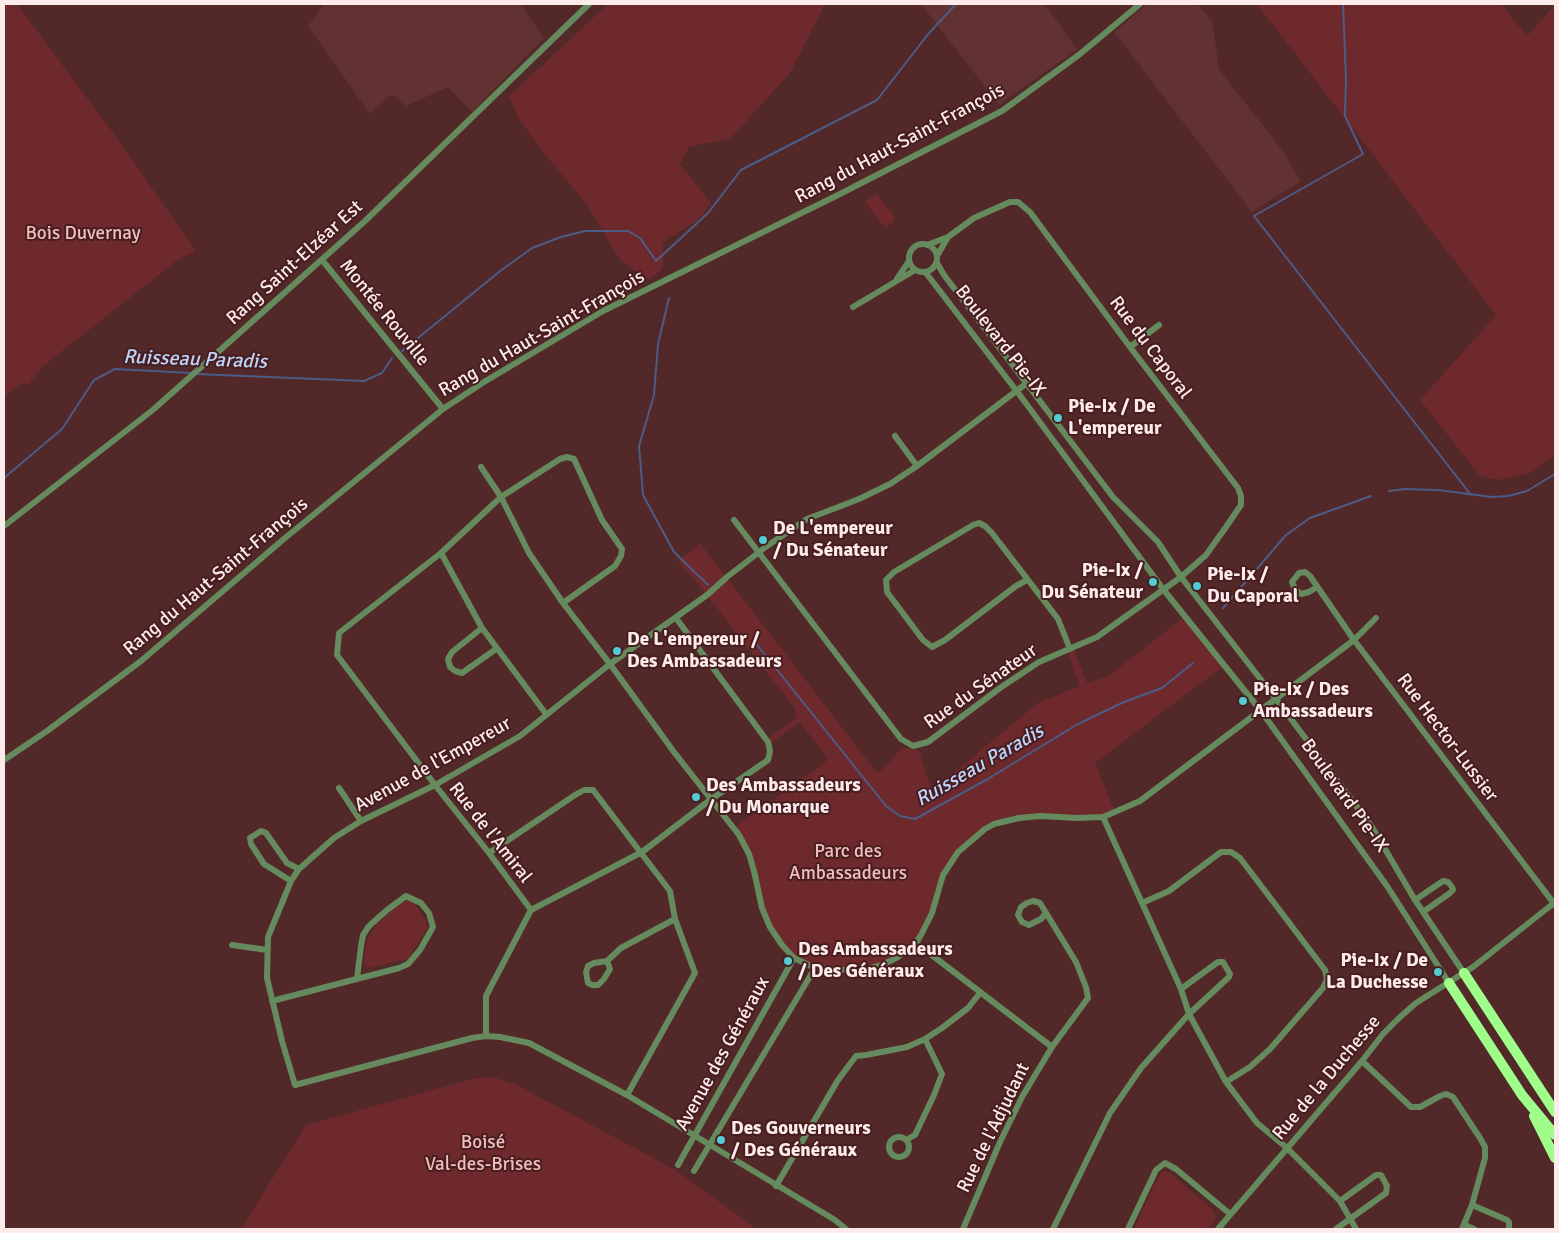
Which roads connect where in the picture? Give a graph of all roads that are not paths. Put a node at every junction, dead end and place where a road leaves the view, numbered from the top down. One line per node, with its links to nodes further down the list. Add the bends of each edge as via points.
1 (589, 4): 6 (street, Rang Saint-Elzéar Est)
2 (1140, 4): 16 (street, Rang du Haut-Saint-François, via 1080,54 1002,111 603,311)
3 (948, 237): 4 (street, Rue du Caporal); 5 (street, Rue du Caporal); 13 (street, Rue du Caporal, via 974,218 1010,202 1018,202 1030,212)
4 (927, 245): 5 (street, via 934,249); 7 (street, via 920,244 914,248 909,254)
5 (937, 259): 9 (street, via 932,269); 14 (street, Boulevard Pie-IX, via 944,276)
6 (322, 260): 16 (street, Montée Rouville); 22 (street, Rang Saint-Elzéar Est, via 154,409)
7 (909, 261): 8 (street); 10 (street)
8 (915, 270): 9 (street); 10 (street)
9 (926, 272): 15 (street, Boulevard Pie-IX)
10 (897, 280): 11 (street)
11 (853, 307)
12 (1159, 325): 13 (street)
13 (1130, 347): 25 (street, Rue du Caporal, via 1241,496 1241,505 1206,555)
14 (1027, 383): 15 (street, Avenue de l'Empereur); 25 (street, Boulevard Pie-IX, via 1112,497 1158,542)
15 (1017, 390): 18 (street, Avenue de l'Empereur); 28 (street, Boulevard Pie-IX)
16 (443, 409): 40 (street, Rang du Haut-Saint-François, via 141,661)
17 (894, 436): 18 (street)
18 (917, 466): 23 (street, Avenue de l'Empereur, via 859,499 807,519)
19 (481, 467): 20 (street)
20 (501, 498): 24 (street, Rue de l'Amiral); 29 (street, via 529,553); 29 (street, Rue de l'Amiral, via 560,459 574,459 602,520 622,550 615,566)
21 (734, 520): 23 (street, Rue du Sénateur)
22 (4, 526)
23 (760, 552): 30 (street, Avenue de l'Empereur); 35 (street, Rue du Sénateur, via 901,739 913,746 928,742 1040,662)
24 (441, 553): 32 (street); 41 (street, Rue de l'Amiral, via 339,633 337,655)
25 (1181, 577): 28 (street, Rue du Sénateur); 37 (street, Boulevard Pie-IX)
26 (1027, 580): 26 (street, via 992,533 980,523 894,572 886,580 887,592 923,640 932,647); 35 (street, via 1058,619)
27 (1317, 587): 33 (street, Rue Hector-Lussier)
28 (1163, 589): 35 (street, Rue du Sénateur, via 1097,637); 38 (street, Boulevard Pie-IX)
29 (563, 603): 36 (street)
30 (676, 618): 36 (street, Avenue de l'Empereur); 43 (street, via 768,742 770,750 768,760)
31 (1376, 618): 33 (street)
32 (482, 628): 34 (street); 34 (street, via 452,652 448,659 450,667 462,673)
33 (1354, 640): 37 (street); 52 (street, Rue Hector-Lussier)
34 (496, 649): 39 (street)
35 (1070, 649)
36 (610, 664): 39 (street, Avenue de l'Empereur); 43 (street)
37 (1276, 699): 38 (street); 50 (street, Boulevard Pie-IX, via 1372,828)
38 (1261, 711): 44 (street, via 1140,801); 65 (street, Boulevard Pie-IX, via 1387,886)
39 (546, 714): 41 (street, Avenue de l'Empereur, via 520,736)
40 (4, 760)
41 (435, 785): 45 (street, Avenue de l'Empereur); 47 (street, Rue de l'Amiral)
42 (339, 788): 45 (street)
43 (710, 800): 46 (street); 60 (street, via 739,835 749,854 770,928)
44 (1103, 817): 51 (street); 57 (street, via 1019,818 985,829 958,852 943,875 932,913)
45 (361, 820): 48 (street, Avenue de l'Empereur, via 334,838)
46 (642, 852): 47 (street, via 593,790 584,790); 53 (street); 56 (street, via 670,891)
47 (489, 853): 53 (street, Rue de l'Amiral)
48 (299, 869): 49 (street, Avenue de l'Empereur); 49 (street, via 287,863 266,833 261,831 250,838 250,844 264,864)
49 (291, 881): 59 (street, Avenue de l'Empereur, via 268,937)
50 (1415, 900): 54 (street, Boulevard Pie-IX); 54 (street, via 1443,881 1452,887 1450,893)
51 (1142, 903): 66 (street); 76 (street, via 1169,891 1221,852 1231,852 1240,858 1325,970 1327,979 1323,988 1270,1049)
52 (1554, 904): 63 (street, Rue de la Duchesse)
53 (530, 910): 71 (street, via 486,996)
54 (1423, 912): 63 (street, Boulevard Pie-IX)
55 (1046, 913): 74 (street, Rue de l'Adjudant, via 1076,962 1088,998)
56 (675, 919): 61 (street, via 621,948); 77 (street, via 695,973)
57 (916, 943): 62 (street, via 898,957 860,971); 67 (street)
58 (232, 945): 59 (street)
59 (267, 950): 68 (street, Avenue de l'Empereur, via 267,978)
60 (794, 958): 62 (street); 81 (street, Avenue des Généraux)
61 (607, 961)
62 (815, 968): 83 (street, Avenue des Généraux)
63 (1464, 973): 65 (street, Rue de la Duchesse); 70 (highway, Boulevard Pie-IX)
64 (357, 978): 64 (street, via 408,964 433,927 429,913 421,904 406,896 369,926 363,935); 68 (street)
65 (1449, 983): 73 (highway, Boulevard Pie-IX); 75 (street, Rue de la Duchesse, via 1399,1018)
66 (1180, 989): 69 (street); 69 (street, via 1218,962 1223,962 1230,974)
67 (980, 993): 72 (street, via 968,1008); 74 (street)
68 (272, 1001): 71 (street, Avenue de l'Empereur, via 295,1085)
69 (1188, 1014): 76 (street); 96 (street, via 1142,1068 1110,1114)
70 (1501, 1031): 73 (highway, via 1490,1031); 79 (highway, Boulevard Pie-IX)
71 (486, 1036): 77 (street, via 529,1043)
72 (925, 1039): 82 (street, via 942,1074 914,1135); 88 (street, via 907,1047 856,1056 838,1080)
73 (1485, 1039): 78 (highway, Boulevard Pie-IX)
74 (1052, 1047): 95 (street, Rue de l'Adjudant, via 1022,1097)
75 (1362, 1061): 84 (street, Rue de la Duchesse); 90 (street, via 1411,1107 1446,1094 1453,1098 1485,1148)
76 (1226, 1082): 84 (street, via 1257,1123)
77 (627, 1095): 81 (street)
78 (1528, 1104): 80 (highway, Boulevard Pie-IX); 85 (highway)
79 (1555, 1112)
80 (1555, 1135)
81 (694, 1136): 83 (street); 86 (street, Avenue des Généraux)
82 (906, 1140)
83 (710, 1145): 87 (street, Avenue des Généraux); 88 (street)
84 (1286, 1148): 89 (street); 91 (street, Rue de la Duchesse)
85 (1555, 1158)
86 (678, 1165)
87 (694, 1171)
88 (776, 1186): 94 (street)
89 (1340, 1201): 92 (street); 92 (street, via 1376,1175 1381,1175 1387,1186 1386,1193)
90 (1472, 1205): 93 (street); 102 (street, via 1507,1220)
91 (1230, 1214): 97 (street, via 1165,1163 1156,1170); 98 (street, Rue de la Duchesse)
92 (1350, 1218): 99 (street); 100 (street)
93 (1464, 1227): 101 (street)
94 (846, 1229)
95 (963, 1229)
96 (1053, 1229)
97 (1128, 1229)
98 (1218, 1229)
99 (1336, 1229)
100 (1356, 1229)
101 (1474, 1229)
102 (1508, 1229)

